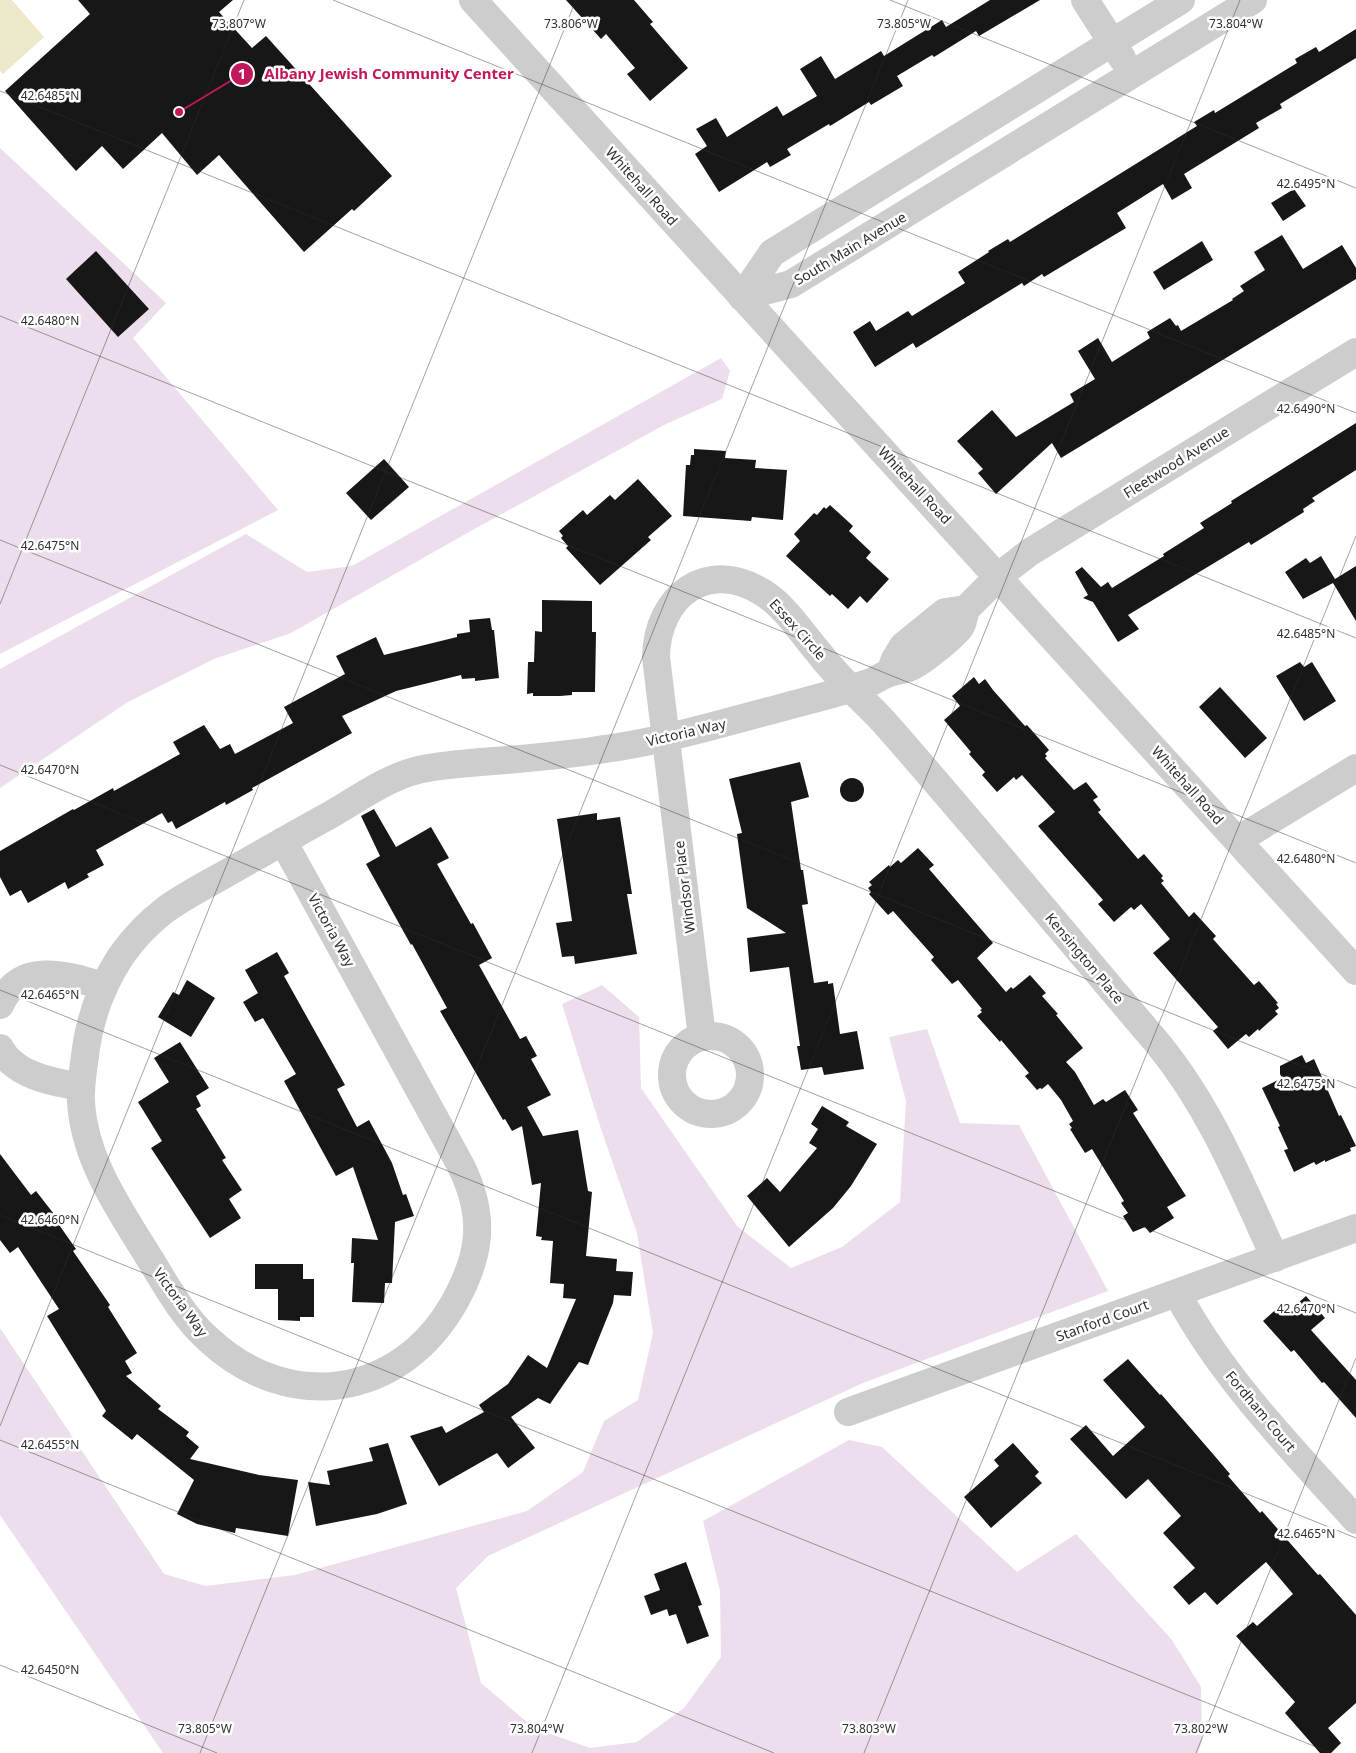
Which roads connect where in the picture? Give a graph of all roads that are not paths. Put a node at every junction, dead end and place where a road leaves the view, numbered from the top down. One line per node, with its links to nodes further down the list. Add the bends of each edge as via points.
1 (473, 0): 7 (street, Whitehall Road)
2 (1085, 0): 5 (street)
3 (1181, 0): 5 (street)
4 (1253, 0): 6 (street, South Main Avenue)
5 (1112, 42): 6 (street); 7 (street, via 772,254)
6 (1132, 74): 7 (street, South Main Avenue, via 791,284)
7 (742, 297): 9 (street, Whitehall Road)
8 (1356, 352): 9 (street, Fleetwood Avenue, via 1030,552)
9 (999, 576): 10 (street, Victoria Way, via 966,609 960,630 918,664); 13 (street, Whitehall Road)
10 (851, 688): 11 (street, Victoria Way); 11 (street, Essex Circle, via 770,597 739,581 717,579 705,582 677,597 660,626 656,657); 22 (street, Kensington Place, via 883,721 1169,1057 1212,1123)
11 (666, 737): 14 (street, Victoria Way, via 596,751 418,770 392,780); 18 (street, Windsor Place)
12 (1356, 768): 13 (street)
13 (1238, 840): 15 (street, Whitehall Road)
14 (283, 841): 16 (street, Victoria Way, via 161,913 133,940); 20 (street, Victoria Way, via 471,1189 477,1220 477,1249 460,1292 431,1336 383,1372 333,1387 280,1382 226,1355 203,1335 174,1297 106,1186 84,1124)
15 (1356, 971)
16 (103, 986): 17 (street, via 77,978 38,974 13,986); 20 (street, Victoria Way, via 88,1038)
17 (0, 1005)
18 (702, 1037)
19 (0, 1048): 20 (street, via 11,1062 32,1074)
20 (81, 1087)
21 (1356, 1228): 22 (street, Stanford Court)
22 (1275, 1258): 23 (street, Stanford Court)
23 (1177, 1293): 24 (street, Stanford Court); 25 (street, Fordham Court, via 1197,1330 1230,1376)
24 (848, 1412)
25 (1356, 1520)

